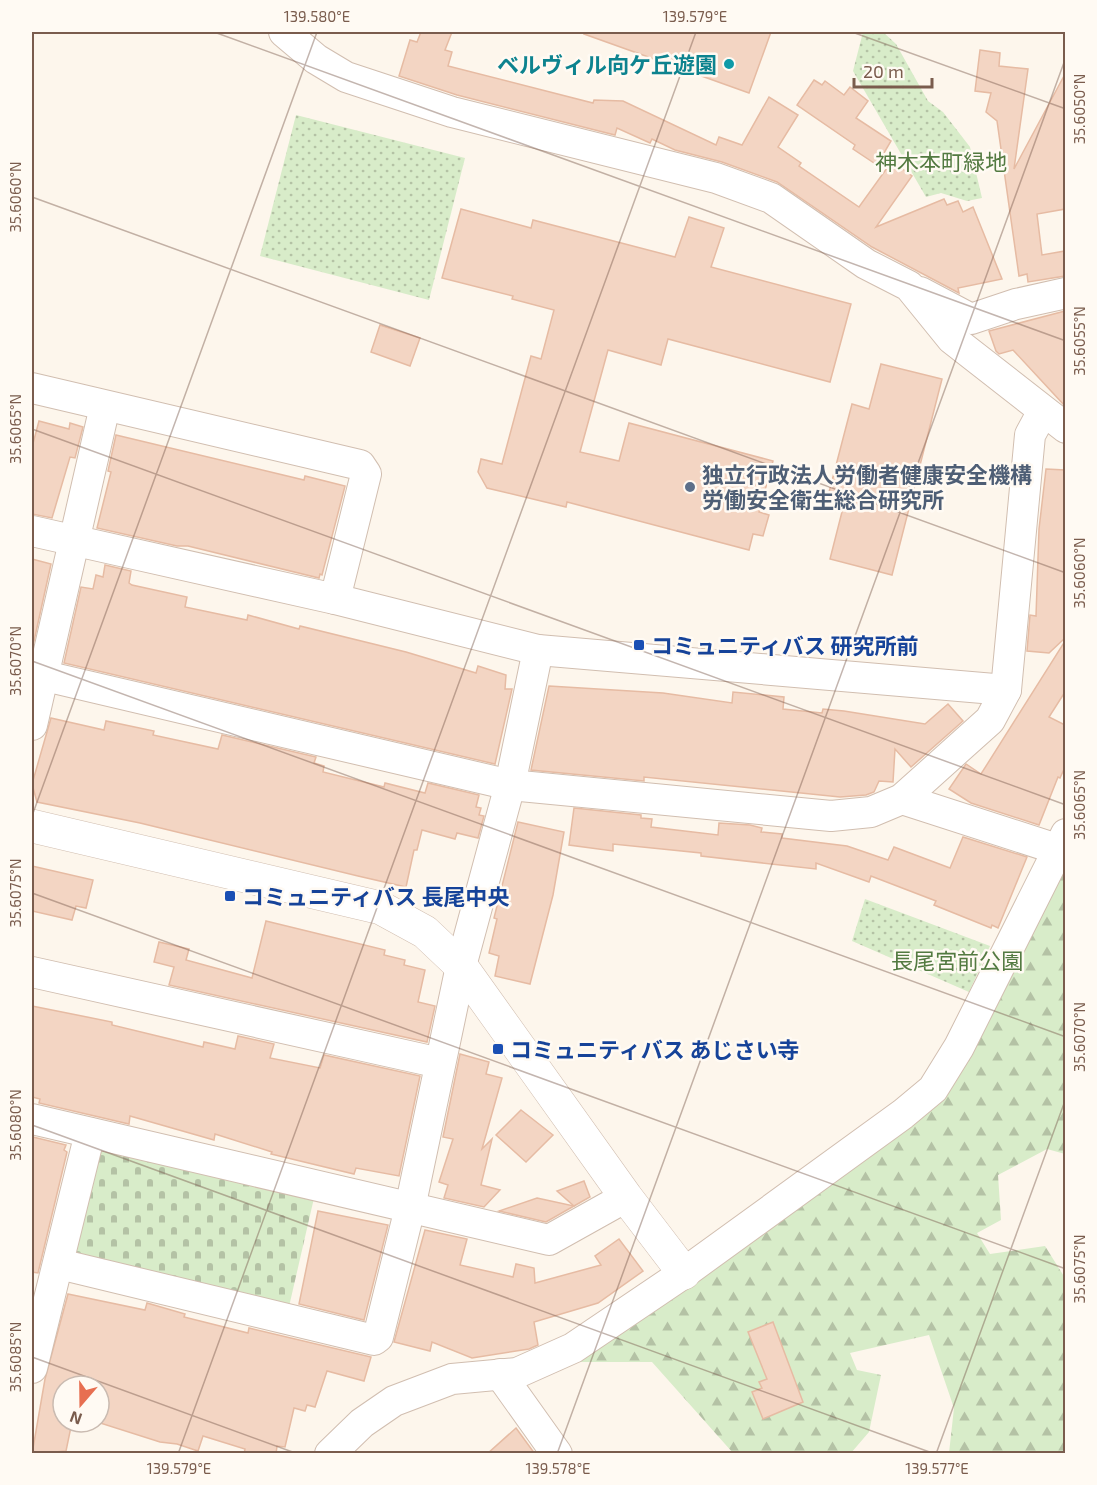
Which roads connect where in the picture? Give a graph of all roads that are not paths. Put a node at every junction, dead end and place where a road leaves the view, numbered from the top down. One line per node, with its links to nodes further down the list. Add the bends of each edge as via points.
1 (284, 32): 2 (street, via 316,59 357,80 452,112 716,178 771,198 866,264)
2 (909, 286): 3 (street, via 971,319); 6 (street, via 952,339)
3 (1065, 293)
4 (32, 388): 5 (street)
5 (105, 406): 8 (street); 9 (street, via 360,465 366,474)
6 (1054, 419): 12 (street, via 1030,435)
7 (32, 531): 8 (street)
8 (75, 541): 9 (street); 11 (street)
9 (335, 599): 10 (street)
10 (538, 650): 12 (street); 14 (street)
11 (37, 674): 13 (street); 14 (street)
12 (1006, 690): 15 (street, via 990,720)
13 (32, 724)
14 (510, 785): 15 (street, via 831,816 871,812); 18 (street)
15 (902, 800): 17 (street)
16 (32, 826): 18 (street, via 381,908 425,932)
17 (1063, 846): 26 (street, via 959,1047 933,1089)
18 (461, 966): 20 (street); 23 (street)
19 (32, 972): 20 (street)
20 (440, 1063): 24 (street)
21 (32, 1119): 22 (street)
22 (90, 1133): 24 (street); 25 (street)
23 (626, 1197): 24 (street, via 549,1240); 26 (street)
24 (410, 1208): 25 (street, via 378,1337 374,1340)
25 (59, 1264): 27 (street)
26 (684, 1273): 28 (street, via 573,1348 517,1372)
27 (32, 1368)
28 (501, 1374): 29 (street, via 452,1379 394,1401 362,1423); 30 (street)
29 (330, 1454)
30 (557, 1454)

